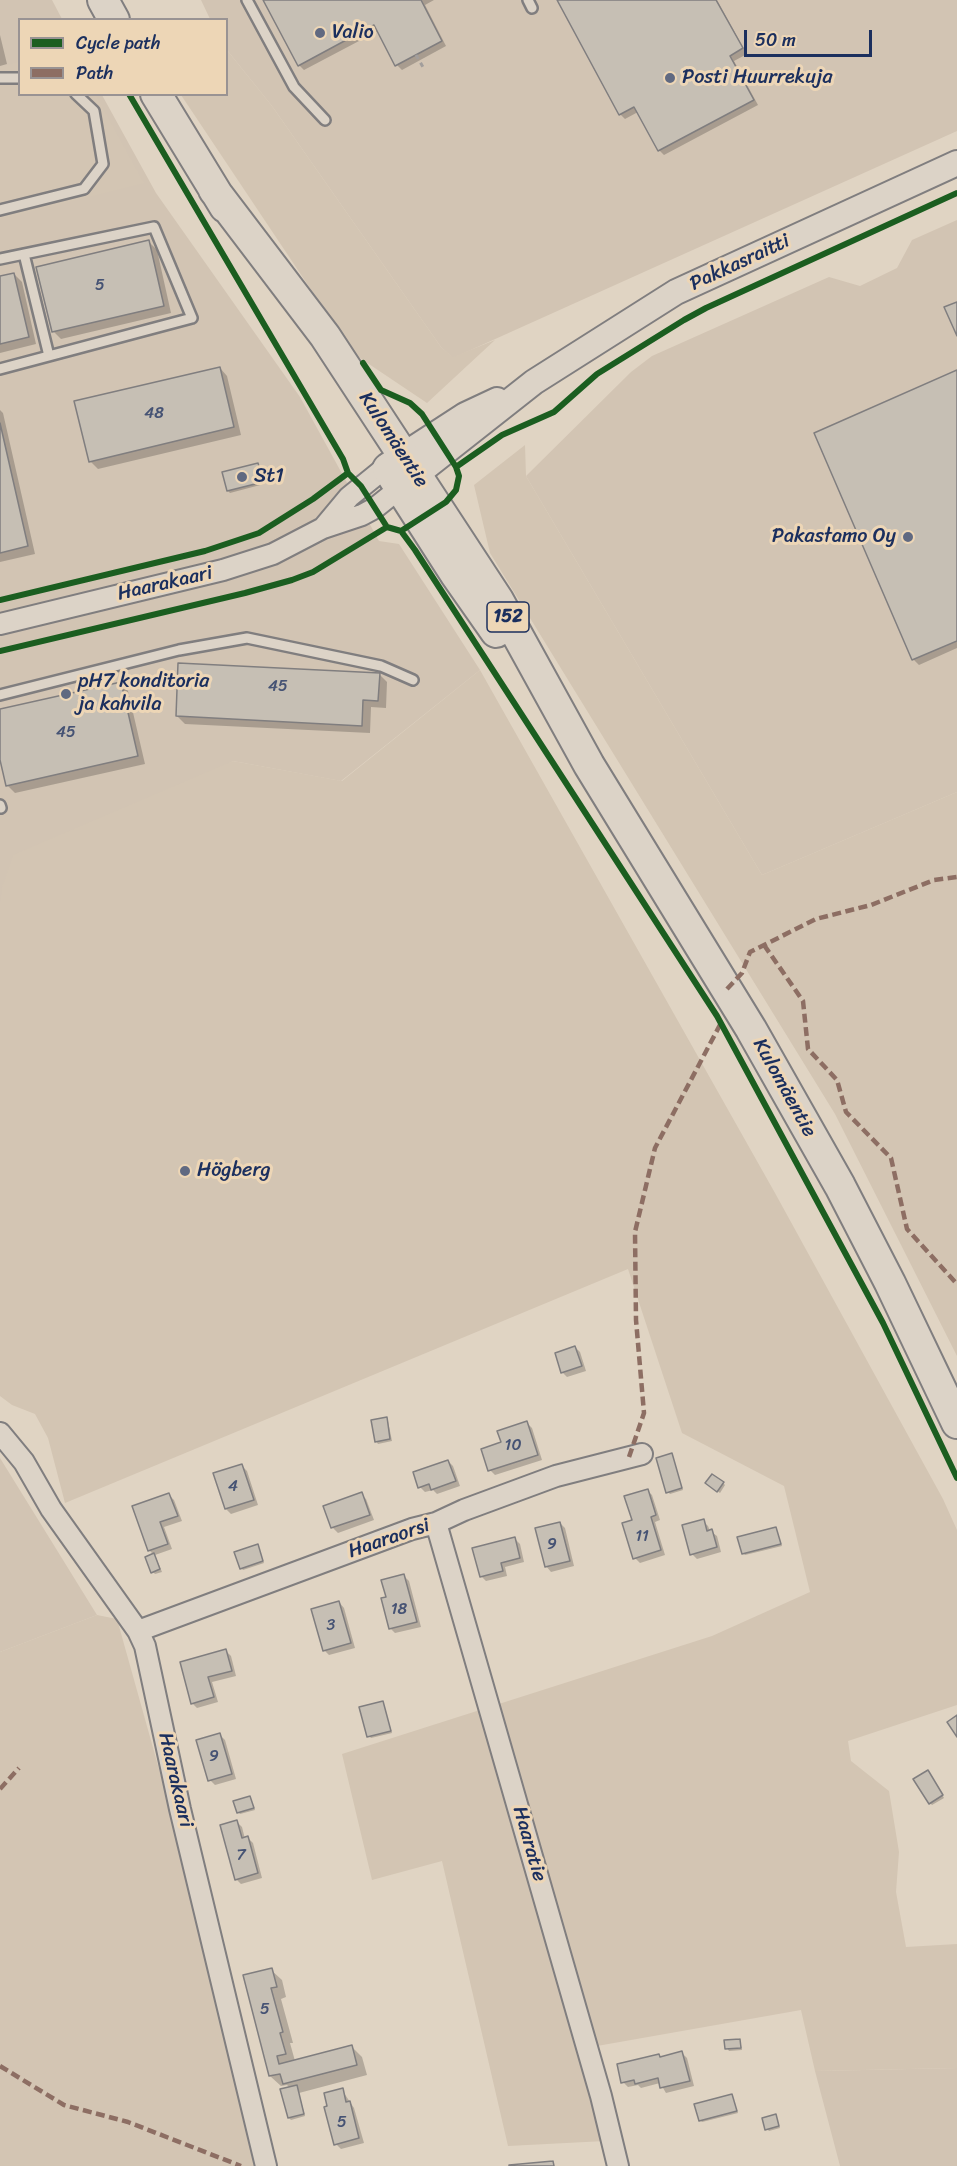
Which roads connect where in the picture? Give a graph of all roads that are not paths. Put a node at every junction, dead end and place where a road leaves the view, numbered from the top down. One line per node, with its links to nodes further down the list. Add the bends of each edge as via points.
1 (103, 0): 3 (main road)
2 (247, 0): 8 (lane, via 294,87)
3 (113, 18)
4 (0, 78): 5 (lane)
5 (18, 78)
6 (78, 96): 10 (lane, via 94,111 103,164 84,189)
7 (157, 96): 15 (main road, Kulomäentie / 152, via 309,349)
8 (325, 120)
9 (957, 163): 15 (street, Pakkasraitti, via 676,292)
10 (0, 210)
11 (24, 254): 12 (lane); 13 (lane); 13 (lane, via 154,227 192,318)
12 (0, 259)
13 (49, 356): 14 (lane)
14 (0, 369)
15 (401, 471): 16 (street, Haarakaari, via 349,497 324,528 273,554 223,570); 19 (main road, Kulomäentie / 152, via 498,600 589,765 751,1029 840,1186)
16 (0, 624)
17 (413, 680): 18 (lane, via 381,666 247,638 178,650)
18 (0, 695)
19 (957, 1423)
20 (0, 1433): 23 (street, Haarakaari, via 15,1449 51,1509)
21 (642, 1454): 22 (street, Haaraorsi, via 556,1476)
22 (435, 1522): 23 (street, Haaraorsi); 25 (street, Haaratie)
23 (138, 1630): 24 (street, Haarakaari, via 145,1646)
24 (266, 2166)
25 (618, 2166)

